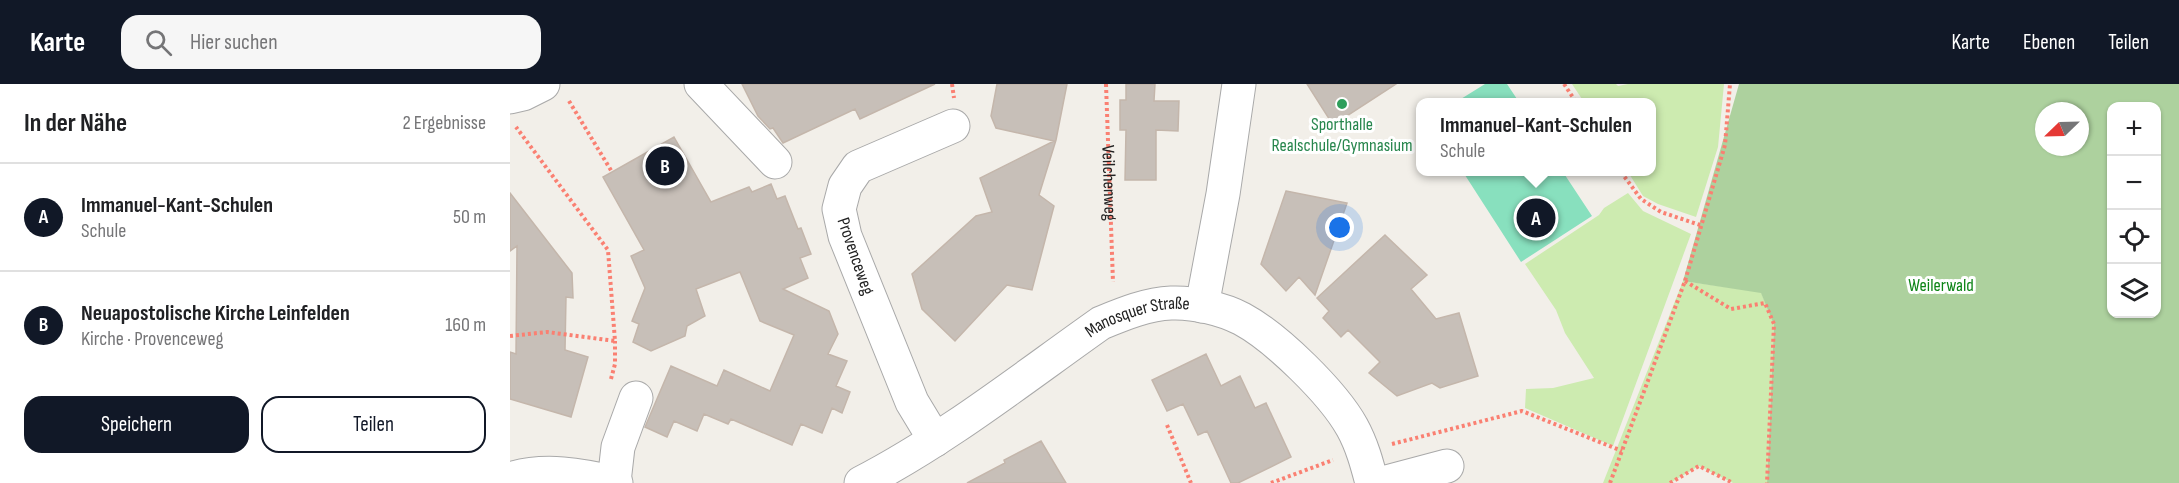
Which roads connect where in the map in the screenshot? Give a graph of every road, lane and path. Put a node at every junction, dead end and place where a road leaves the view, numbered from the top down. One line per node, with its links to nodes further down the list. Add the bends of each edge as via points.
1 (701, 84): 12 (street)
2 (952, 84): 8 (path)
3 (1106, 84): 17 (path, Veilchenweg)
4 (1239, 84): 18 (street)
5 (1564, 84): 9 (path)
6 (1730, 84): 15 (path, via 1725,146)
7 (554, 89): 10 (street, via 523,94); 13 (path)
8 (954, 92)
9 (1573, 98)
10 (511, 108): 19 (path, via 515,126 608,250 615,341 547,332)
11 (953, 126): 22 (street, Provenceweg, via 858,167 845,186 839,209 845,236 912,402)
12 (776, 162)
13 (612, 172)
14 (1625, 176): 15 (path, via 1641,199 1660,212)
15 (1700, 225): 16 (path)
16 (1685, 281): 24 (path); 37 (path, via 1731,309 1766,303 1774,324)
17 (1113, 282)
18 (1202, 306): 22 (street, Manosquer Straße, via 1171,303 1131,310 1101,323); 32 (street, Manosquer Straße, via 1256,328 1316,379 1351,425 1363,449)
19 (510, 336)
20 (636, 398): 28 (street, via 618,447)
21 (1167, 425): 30 (path)
22 (935, 440): 29 (street, Manosquer Straße)
23 (1389, 445): 24 (path, via 1522,411)
24 (1623, 451): 34 (path)
25 (1332, 460): 31 (path)
26 (1447, 466): 33 (street)
27 (510, 479): 28 (street, via 559,473)
28 (615, 483)
29 (861, 483)
30 (1191, 483)
31 (1271, 483)
32 (1372, 483)
33 (1383, 483)
34 (1610, 483)
35 (1670, 483): 36 (path, via 1699,466)
36 (1733, 483)
37 (1767, 483)

